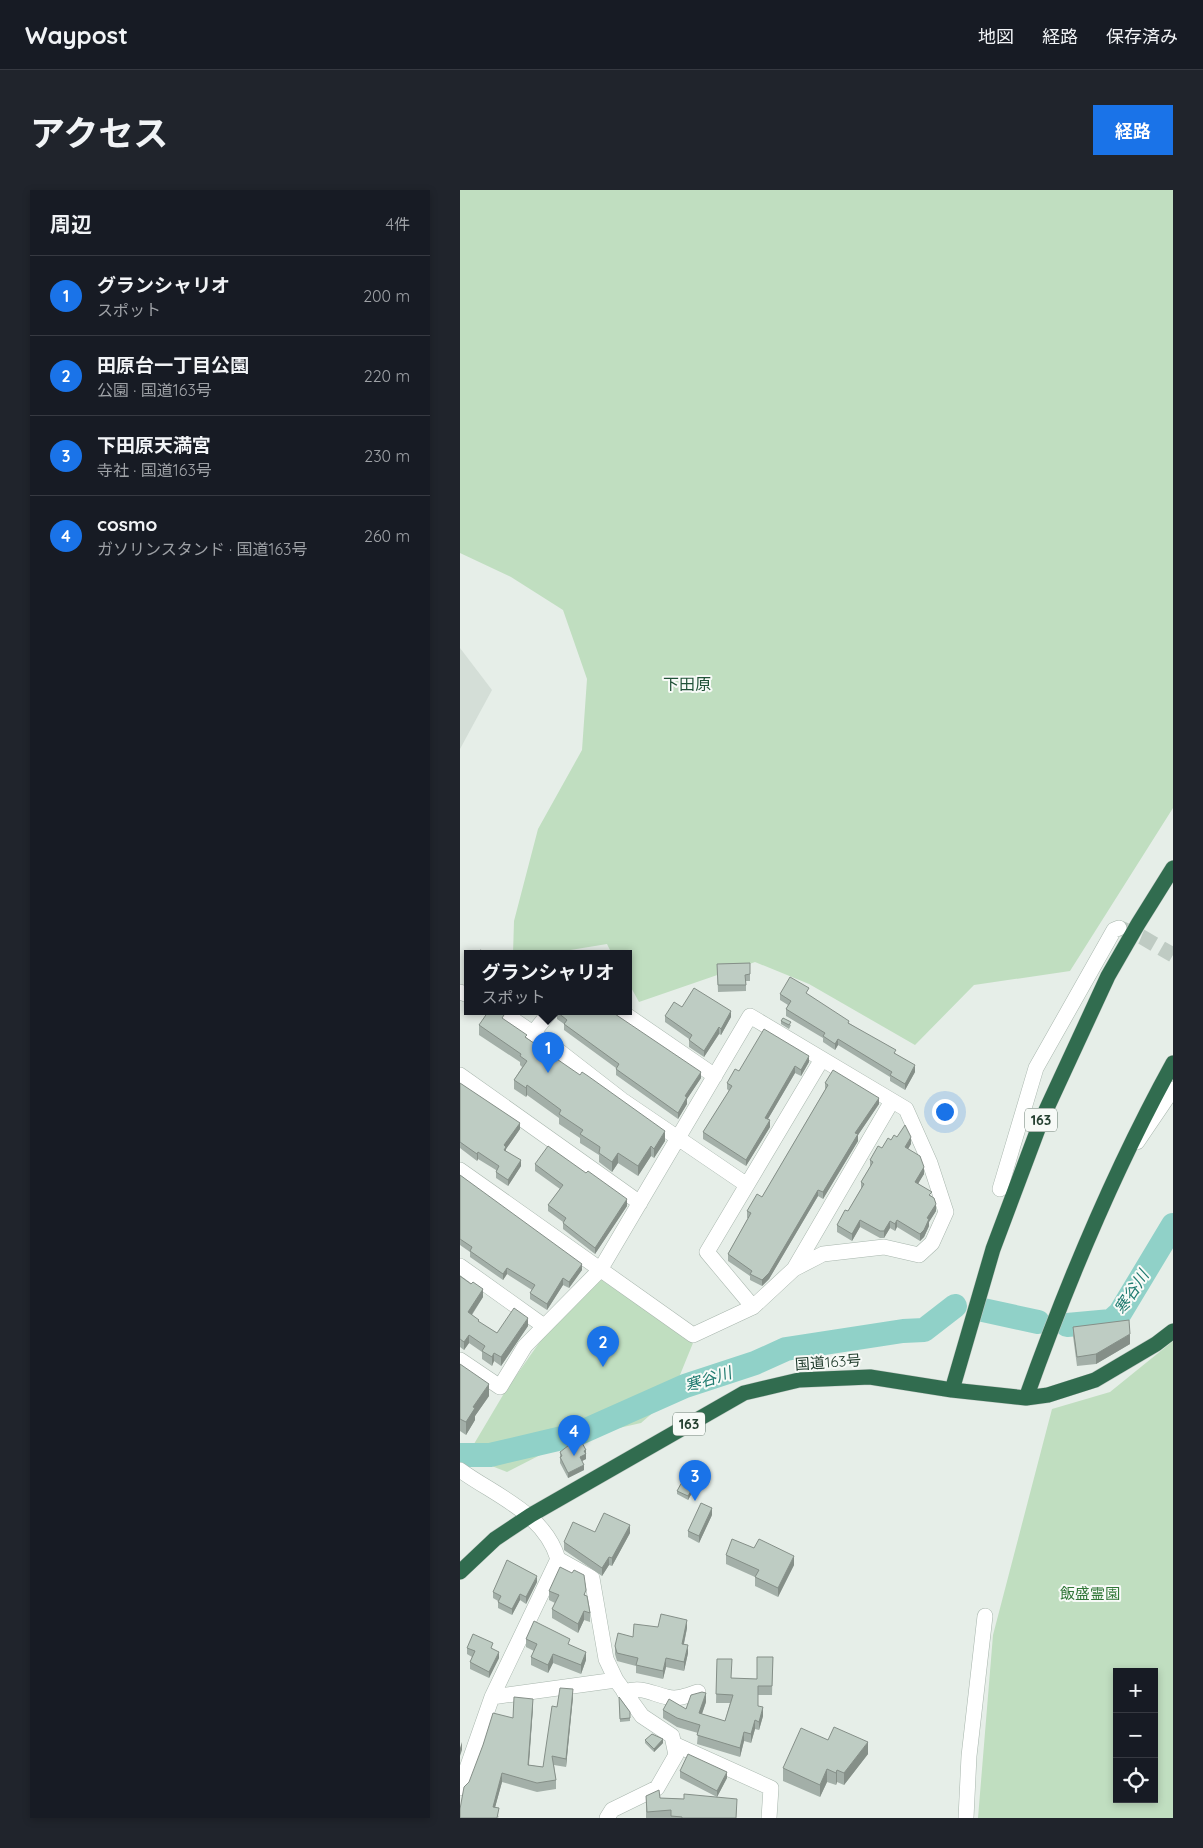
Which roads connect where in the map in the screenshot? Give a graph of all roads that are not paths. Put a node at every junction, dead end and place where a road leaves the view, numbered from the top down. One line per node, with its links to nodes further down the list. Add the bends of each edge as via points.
1 (1173, 868): 14 (highway, 163, via 1108,976)
2 (1119, 928): 13 (street, via 1114,930 1036,1068)
3 (506, 1015): 6 (street)
4 (548, 1015): 6 (street)
5 (626, 1015): 10 (street)
6 (533, 1033): 15 (street)
7 (822, 1059): 10 (street, via 750,1016); 12 (street); 18 (street)
8 (1173, 1063): 16 (highway)
9 (460, 1075): 20 (street)
10 (716, 1076): 15 (street)
11 (1173, 1089): 16 (street)
12 (892, 1100): 22 (street); 22 (street, via 906,1109 930,1162 946,1212 932,1243 919,1255 884,1247 824,1254)
13 (1020, 1115): 14 (street); 19 (street)
14 (1041, 1120): 28 (highway, 163, via 994,1249)
15 (679, 1138): 18 (street); 20 (street)
16 (1118, 1169): 29 (highway, via 1055,1317)
17 (460, 1170): 23 (street)
18 (747, 1185): 24 (street, via 707,1252)
19 (1000, 1189)
20 (640, 1203): 23 (street)
21 (460, 1266): 25 (street)
22 (794, 1269): 24 (street)
23 (600, 1270): 24 (street, via 693,1335); 25 (street)
24 (753, 1307)
25 (544, 1326): 27 (street, via 525,1346 500,1387)
26 (1173, 1331): 29 (highway, 国道163号 / 163, via 1095,1380 1048,1395)
27 (460, 1360)
28 (952, 1390): 29 (highway, 国道163号 / 163); 32 (highway, 国道163号 / 163, via 870,1377 799,1380 744,1393)
29 (1026, 1398)
30 (460, 1470): 31 (street)
31 (467, 1481): 32 (street)
32 (530, 1515): 33 (street, via 554,1546); 34 (highway, 国道163号 / 163, via 495,1539)
33 (558, 1559): 36 (street, via 592,1578 606,1659); 38 (street)
34 (460, 1572)
35 (985, 1616): 43 (street, via 969,1756)
36 (620, 1686): 37 (street, via 674,1698); 38 (street); 39 (street, via 642,1716 672,1736)
37 (698, 1692)
38 (492, 1697): 40 (street)
39 (674, 1744): 41 (street, via 676,1755 657,1788 612,1810); 42 (street, via 771,1788)
40 (460, 1788)
41 (608, 1818)
42 (769, 1818)
43 (966, 1818)

